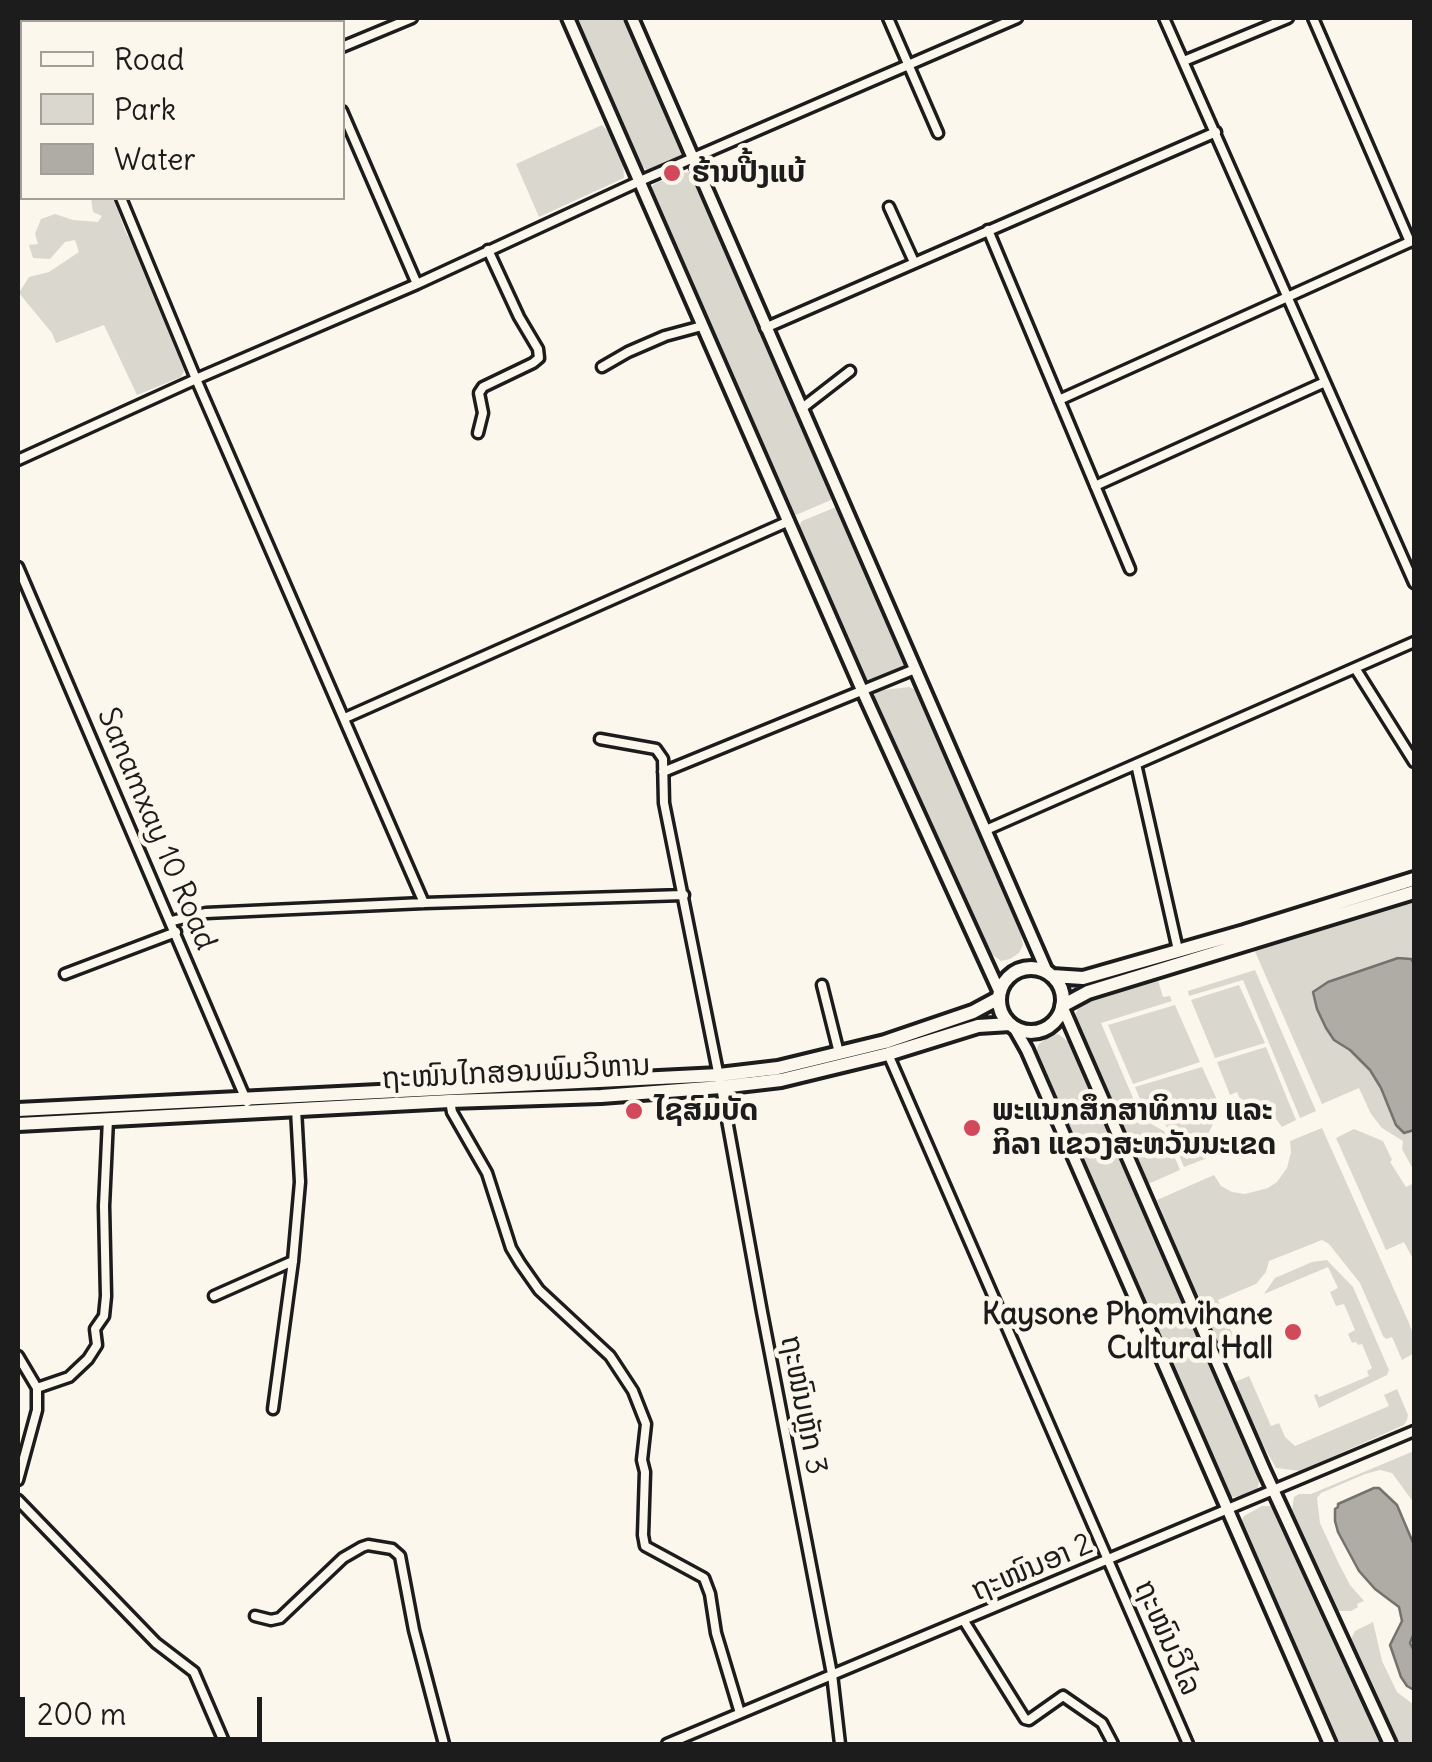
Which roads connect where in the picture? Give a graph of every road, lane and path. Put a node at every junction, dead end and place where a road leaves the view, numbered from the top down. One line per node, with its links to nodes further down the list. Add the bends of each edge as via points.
1 (412, 18): 9 (street)
2 (568, 18): 16 (street)
3 (632, 18): 15 (street)
4 (888, 18): 11 (street)
5 (1017, 18): 11 (street)
6 (1164, 18): 10 (street)
7 (1288, 18): 10 (street)
8 (1313, 18): 20 (street)
9 (345, 47)
10 (1184, 62): 13 (street)
11 (908, 64): 14 (street); 15 (street)
12 (345, 118): 23 (street)
13 (1216, 132): 19 (street); 24 (street)
14 (938, 133)
15 (693, 158): 16 (street); 26 (street)
16 (640, 182): 21 (street); 25 (street)
17 (121, 200): 29 (street)
18 (889, 207): 22 (street)
19 (988, 230): 22 (street); 31 (street)
20 (1412, 241): 24 (street)
21 (488, 250): 23 (street); 33 (street, via 539,358 483,387)
22 (914, 262): 26 (street)
23 (417, 284): 29 (street)
24 (1290, 297): 30 (street); 31 (street)
25 (702, 326): 27 (street); 36 (street)
26 (766, 328): 32 (street)
27 (602, 367)
28 (850, 371): 32 (street)
29 (196, 379): 34 (street); 44 (street)
30 (1325, 382): 35 (street); 39 (street)
31 (1058, 400): 35 (street)
32 (802, 409): 41 (street)
33 (478, 433)
34 (18, 460)
35 (1095, 486): 38 (street)
36 (789, 522): 43 (street); 44 (street)
37 (18, 567): 54 (street, Sanamxay 10 Road)
38 (1130, 569)
39 (1414, 583)
40 (1414, 642): 42 (street)
41 (915, 668): 43 (street); 49 (street)
42 (1355, 668): 46 (street); 47 (street)
43 (862, 690): 48 (street); 60 (street)
44 (345, 718): 53 (street)
45 (600, 739): 48 (street, via 656,749)
46 (1414, 762)
47 (1136, 764): 49 (street); 56 (street)
48 (663, 772): 52 (street, ຖະໜົນຫຼັກ 3)
49 (986, 830): 58 (street)
50 (1414, 879): 56 (highway)
51 (1414, 892): 56 (highway)
52 (684, 896): 53 (street); 65 (street, ຖະໜົນຫຼັກ 3)
53 (424, 903): 54 (street, via 206,913)
54 (172, 921): 55 (street, Sanamxay 10 Road)
55 (176, 932): 57 (street); 68 (street, Sanamxay 10 Road)
56 (1171, 957): 58 (highway, via 1083,978); 61 (highway)
57 (65, 974)
58 (1050, 974): 60 (highway, via 1018,970); 61 (highway)
59 (822, 985): 63 (street)
60 (999, 995): 62 (highway); 63 (highway, ຖະໜົນໄກສອນພົມວິຫານ, via 974,1012)
61 (1062, 1006): 62 (highway, via 1044,1029); 80 (street)
62 (1012, 1026): 64 (highway, ຖະໜົນໄກສອນພົມວິຫານ, via 978,1026); 82 (street)
63 (839, 1053): 65 (highway, ຖະໜົນໄກສອນພົມວິຫານ)
64 (888, 1054): 65 (highway, ຖະໜົນໄກສອນພົມວິຫານ, via 780,1080); 83 (street, ຖະໜົນວິໄລ)
65 (720, 1081): 66 (highway, ຖະໜົນໄກສອນພົມວິຫານ); 86 (street, ຖະໜົນຫຼັກ 3)
66 (543, 1091): 67 (highway, ຖະໜົນໄກສອນພົມວິຫານ); 68 (highway, ຖະໜົນໄກສອນພົມວິຫານ)
67 (450, 1101): 69 (highway, ຖະໜົນໄກສອນພົມວິຫານ); 87 (street, via 487,1173 520,1263 610,1356 633,1392 646,1424 645,1546 704,1578)
68 (248, 1105): 69 (highway, ຖະໜົນໄກສອນພົມວິຫານ); 70 (highway, ຖະໜົນໄກສອນພົມວິຫານ); 71 (highway, ຖະໜົນໄກສອນພົມວິຫານ)
69 (296, 1109): 73 (street, via 300,1182)
70 (18, 1110)
71 (108, 1119): 72 (highway, ຖະໜົນໄກສອນພົມວິຫານ); 76 (street, via 106,1296 97,1345 69,1377)
72 (18, 1124)
73 (293, 1261): 74 (street); 77 (street)
74 (214, 1296)
75 (18, 1356): 76 (street)
76 (37, 1388): 79 (street)
77 (273, 1409)
78 (1414, 1432): 80 (street, ຖະໜົນອາ 2)
79 (18, 1480)
80 (1274, 1491): 82 (street, ຖະໜົນອາ 2); 95 (street)
81 (18, 1500): 88 (street, via 156,1643 194,1672)
82 (1229, 1509): 83 (street, ຖະໜົນອາ 2); 94 (street)
83 (1109, 1560): 85 (street, ຖະໜົນອາ 2); 93 (street, ຖະໜົນວິໄລ)
84 (255, 1616): 89 (street, via 280,1618 343,1558 368,1544 392,1549 400,1556)
85 (964, 1620): 86 (street, ຖະໜົນອາ 2); 92 (street, via 1025,1719 1065,1696 1102,1723)
86 (832, 1674): 87 (street, ຖະໜົນອາ 2); 91 (street, ຖະໜົນຫຼັກ 3)
87 (740, 1714): 90 (street, ຖະໜົນອາ 2)
88 (225, 1744)
89 (444, 1744)
90 (667, 1744)
91 (840, 1744)
92 (1113, 1744)
93 (1188, 1744)
94 (1330, 1744)
95 (1390, 1744)

